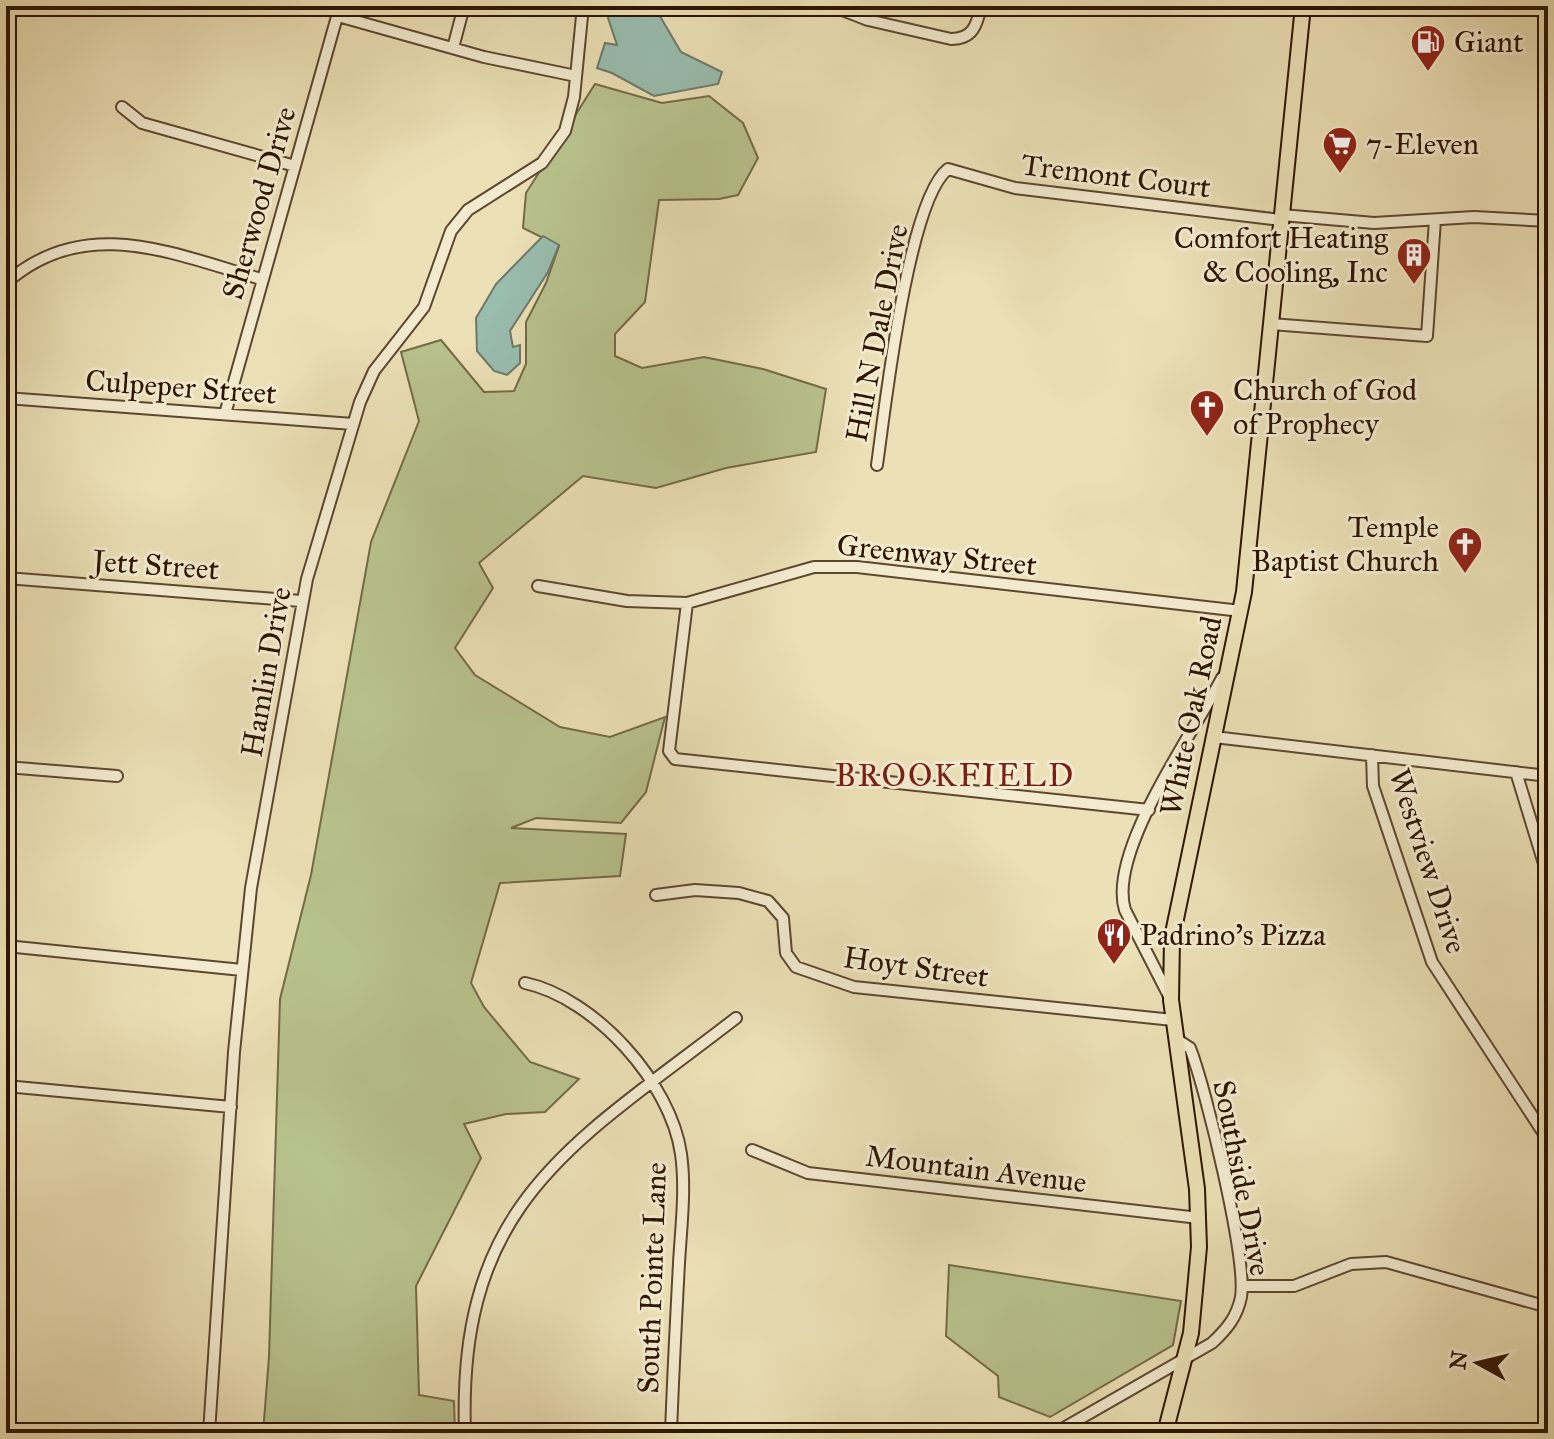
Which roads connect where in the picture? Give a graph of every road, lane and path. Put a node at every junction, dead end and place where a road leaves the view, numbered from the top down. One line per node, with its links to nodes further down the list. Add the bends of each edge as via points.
1 (464, 6): 8 (street)
2 (583, 6): 10 (street, Hamlin Drive)
3 (832, 6): 4 (street, via 951,39 973,30)
4 (981, 6)
5 (1303, 6): 9 (main road, White Oak Road)
6 (1311, 6): 9 (main road)
7 (339, 11): 8 (street); 12 (street, Sherwood Drive)
8 (453, 48): 10 (street)
9 (1299, 53): 14 (main road, White Oak Road)
10 (576, 76): 22 (street, Hamlin Drive, via 570,117 559,143 542,163 458,220 444,243 424,307 374,371)
11 (122, 107): 12 (street, via 142,123)
12 (295, 166): 17 (street, Sherwood Drive)
13 (948, 169): 14 (street, Tremont Court, via 1015,188); 23 (street, Hill N Dale Drive, via 933,187 912,259)
14 (1282, 217): 15 (street, Tremont Court, via 1359,223); 19 (main road, White Oak Road)
15 (1435, 220): 16 (street, Tremont Court); 19 (street, via 1427,336)
16 (1548, 221)
17 (261, 279): 18 (street, via 162,251 93,243 46,255); 21 (street, Sherwood Drive)
18 (6, 283)
19 (1271, 324): 28 (main road, White Oak Road)
20 (6, 398): 21 (street, Culpeper Street)
21 (225, 414): 22 (street, Culpeper Street)
22 (353, 424): 26 (street, Hamlin Drive)
23 (877, 465)
24 (6, 578): 26 (street, Jett Street)
25 (538, 586): 27 (street, Greenway Street, via 627,601)
26 (301, 601): 40 (street, Hamlin Drive, via 251,888)
27 (687, 603): 28 (street, Greenway Street, via 814,567 857,567); 36 (street, via 669,751 675,759)
28 (1241, 611): 29 (main road, White Oak Road)
29 (1235, 642): 30 (main road, White Oak Road); 36 (street, via 1225,672)
30 (1214, 737): 31 (street); 42 (main road, White Oak Road, via 1174,918)
31 (1372, 755): 33 (street); 49 (street, Westview Drive, via 1373,786 1432,962)
32 (6, 767): 34 (street)
33 (1516, 772): 35 (street); 37 (street)
34 (117, 776)
35 (1548, 776)
36 (1149, 810): 42 (street, via 1126,860 1122,896)
37 (1548, 877)
38 (656, 895): 44 (street, Hoyt Street, via 695,890 768,901 783,918 786,953 796,967 854,987)
39 (6, 946): 40 (street)
40 (242, 970): 48 (street, Hamlin Drive)
41 (525, 983): 46 (street, South Pointe Lane, via 554,991 592,1014)
42 (1171, 1000): 44 (main road, White Oak Road)
43 (736, 1018): 46 (street)
44 (1173, 1020): 45 (main road, White Oak Road)
45 (1176, 1039): 51 (main road, White Oak Road); 52 (street, Southside Drive, via 1192,1054)
46 (651, 1084): 56 (street, via 543,1175 499,1242 470,1323); 57 (street, South Pointe Lane, via 672,1121 683,1169)
47 (6, 1086): 48 (street)
48 (231, 1107): 55 (street, Hamlin Drive)
49 (1548, 1140)
50 (752, 1150): 51 (street, Mountain Avenue, via 808,1173)
51 (1199, 1218): 54 (main road, White Oak Road, via 1195,1309)
52 (1242, 1286): 53 (street, via 1294,1286 1351,1264 1386,1262); 54 (street, Southside Drive, via 1231,1324)
53 (1548, 1307)
54 (1186, 1360): 58 (street, Southside Drive); 59 (main road, White Oak Road)
55 (209, 1433)
56 (465, 1433)
57 (671, 1433)
58 (1055, 1433)
59 (1165, 1433)

